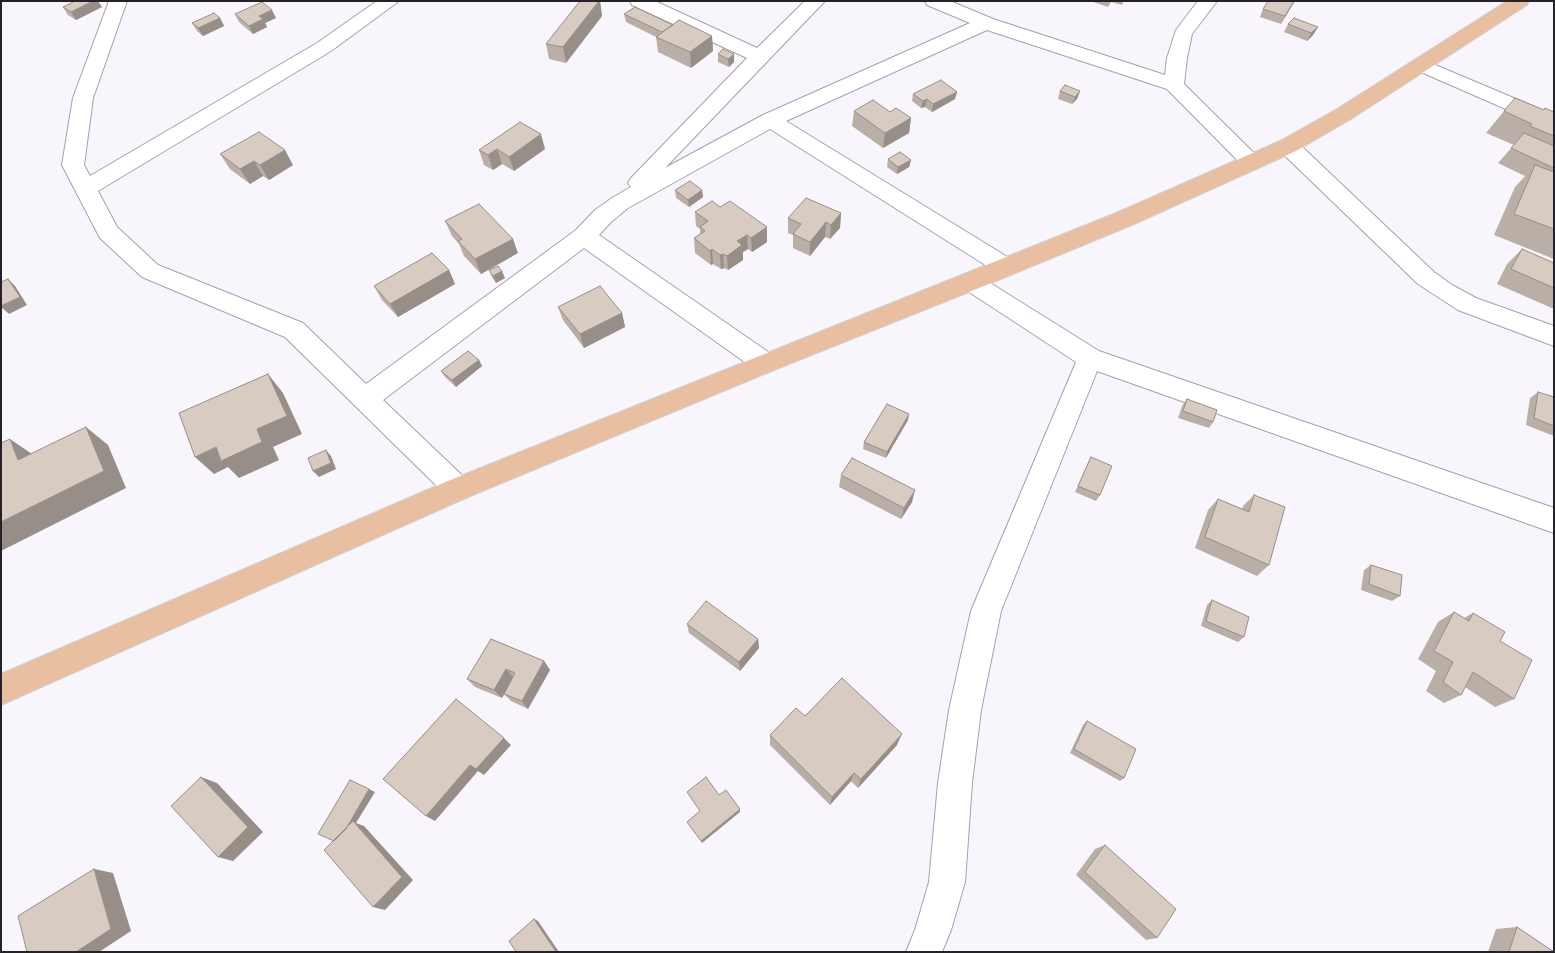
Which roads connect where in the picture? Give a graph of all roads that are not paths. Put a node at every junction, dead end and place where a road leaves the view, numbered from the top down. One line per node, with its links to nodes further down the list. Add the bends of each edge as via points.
1 (118, 1): 17 (street, via 82,98 73,164)
2 (390, 1): 17 (street, via 316,52)
3 (640, 1): 8 (street)
4 (816, 1): 10 (street)
5 (934, 1): 9 (street)
6 (1208, 1): 12 (street, via 1183,34 1176,58)
7 (1520, 1): 11 (main road)
8 (668, 6): 10 (street)
9 (986, 23): 12 (street); 13 (street)
10 (760, 56): 18 (street)
11 (1422, 64): 14 (street); 15 (main road)
12 (1174, 84): 16 (street)
13 (770, 120): 18 (street); 20 (street)
14 (1554, 123)
15 (1288, 146): 16 (main road); 22 (street, via 1426,278 1444,291 1467,304)
16 (1252, 162): 20 (main road)
17 (85, 189): 25 (street, via 108,232 150,271 294,330)
18 (620, 203): 19 (street)
19 (584, 236): 24 (street); 25 (street)
20 (1006, 268): 21 (main road)
21 (971, 282): 23 (street); 24 (main road)
22 (1554, 336)
23 (1090, 358): 27 (street); 29 (street, via 986,611 965,710 947,882)
24 (764, 363): 26 (main road)
25 (365, 399): 26 (street)
26 (458, 488): 28 (main road)
27 (1554, 521)
28 (1, 690)
29 (924, 952)

